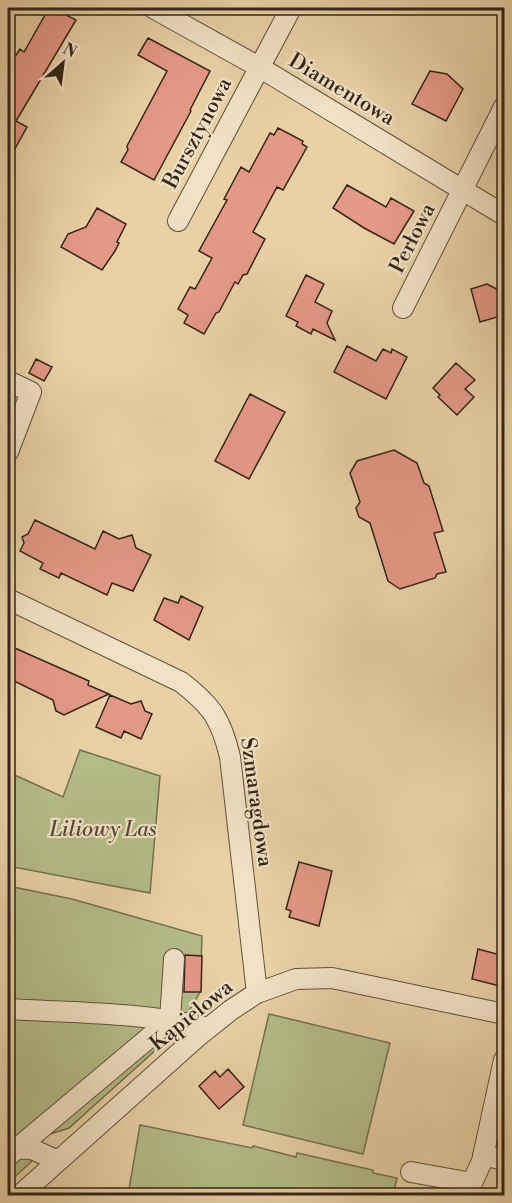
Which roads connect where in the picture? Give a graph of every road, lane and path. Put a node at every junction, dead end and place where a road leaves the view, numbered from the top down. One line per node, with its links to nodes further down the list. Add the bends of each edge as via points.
1 (153, 8): 3 (street, Diamentowa)
2 (291, 8): 3 (street, Bursztynowa)
3 (259, 67): 5 (street, Diamentowa); 7 (street, Bursztynowa)
4 (504, 107): 5 (street, Perłowa)
5 (463, 190): 6 (street, Diamentowa); 8 (street, Perłowa)
6 (504, 215)
7 (178, 221)
8 (404, 308)
9 (8, 381): 10 (street, via 31,392)
10 (8, 452)
11 (8, 599): 13 (street, Szmaragdowa, via 181,682 213,711 224,732 230,757)
12 (174, 959): 16 (street)
13 (257, 993): 15 (street, Kąpielowa, via 296,979 332,978); 17 (street, Kąpielowa)
14 (8, 1009): 16 (street)
15 (504, 1014)
16 (170, 1020): 17 (street); 19 (street)
17 (208, 1028): 22 (street, Kąpielowa)
18 (504, 1060): 20 (street)
19 (10, 1151): 22 (street, via 32,1149)
20 (483, 1155): 21 (street); 23 (street, via 472,1183)
21 (504, 1160)
22 (58, 1161): 24 (street, Kąpielowa)
23 (411, 1172)
24 (19, 1196)

